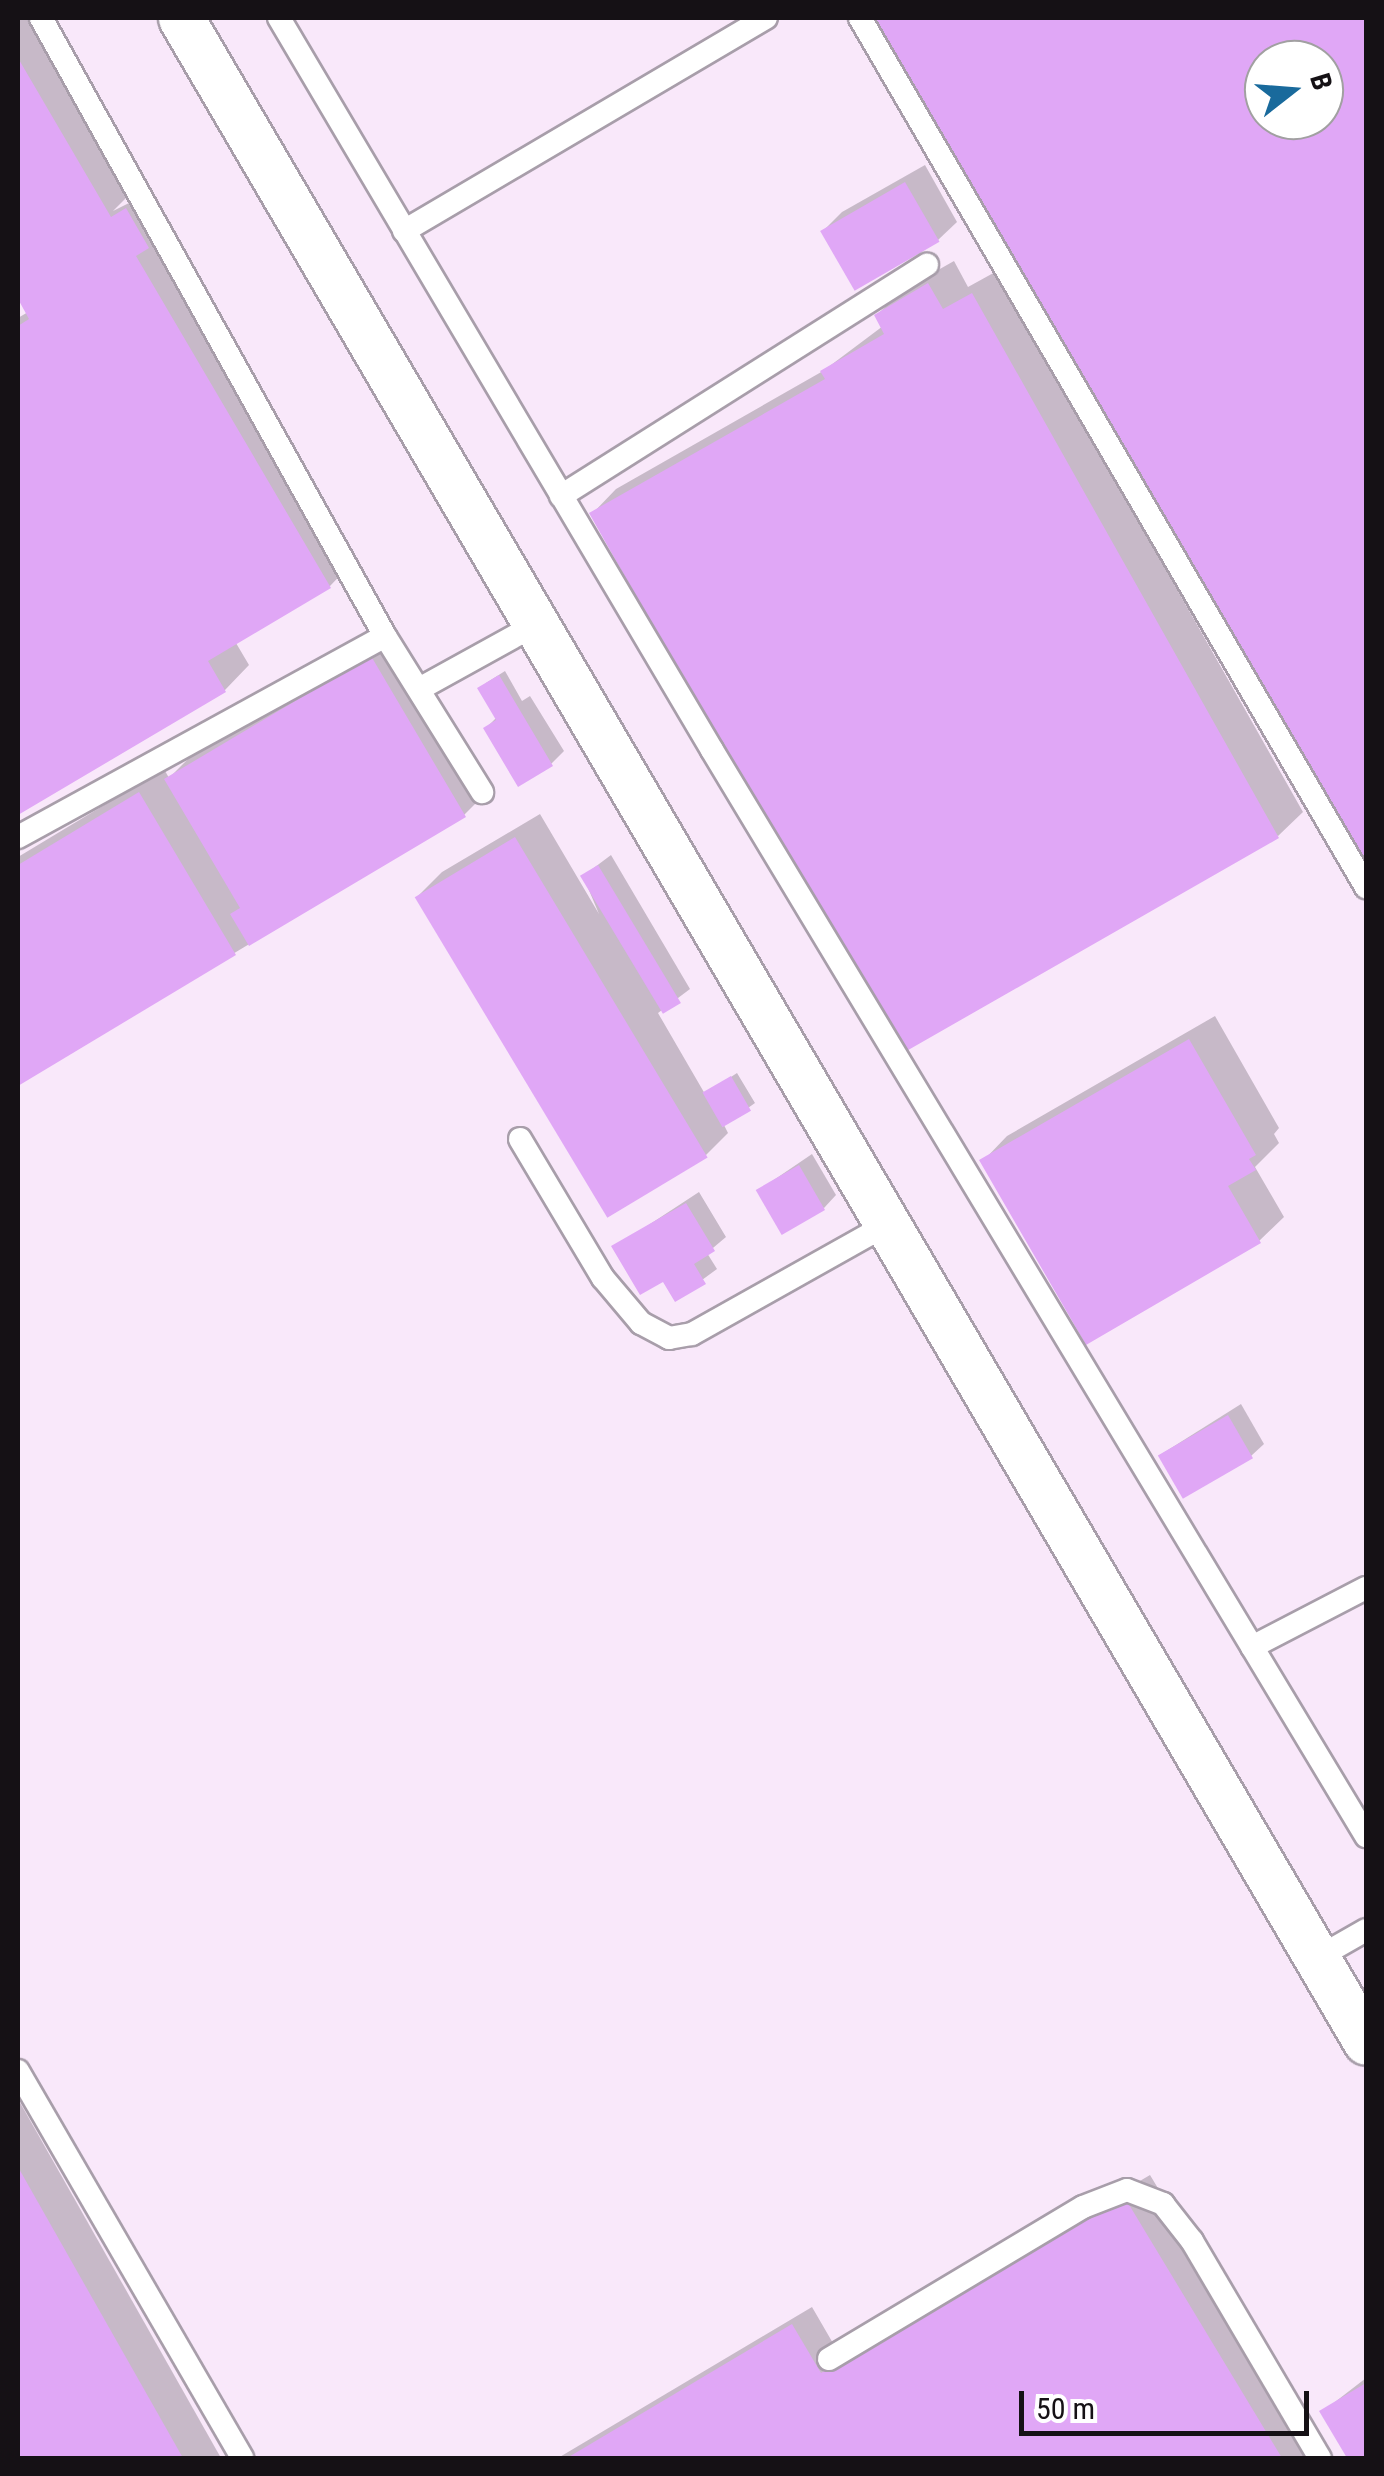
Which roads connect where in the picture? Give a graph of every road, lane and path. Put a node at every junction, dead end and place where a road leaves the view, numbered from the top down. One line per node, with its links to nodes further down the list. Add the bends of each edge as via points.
1 (42, 18): 10 (lane)
2 (181, 18): 9 (street)
3 (280, 18): 6 (lane)
4 (766, 18): 6 (lane)
5 (860, 18): 14 (lane)
6 (404, 231): 8 (lane)
7 (927, 266): 8 (lane)
8 (561, 496): 18 (lane)
9 (537, 624): 11 (lane); 16 (street)
10 (385, 636): 11 (lane); 13 (lane)
11 (421, 688): 12 (lane)
12 (482, 792)
13 (18, 837)
14 (1366, 887)
15 (520, 1140): 16 (lane, via 603,1278 642,1323 669,1338 692,1334)
16 (888, 1224): 21 (street)
17 (1366, 1588): 18 (lane)
18 (1252, 1646): 19 (lane)
19 (1366, 1836)
20 (1366, 1930): 21 (lane)
21 (1317, 1958): 22 (street)
22 (1366, 2042)
23 (18, 2071): 25 (lane)
24 (829, 2359): 26 (lane, via 1082,2207 1127,2190 1163,2204 1192,2241)
25 (242, 2458)
26 (1320, 2458)

